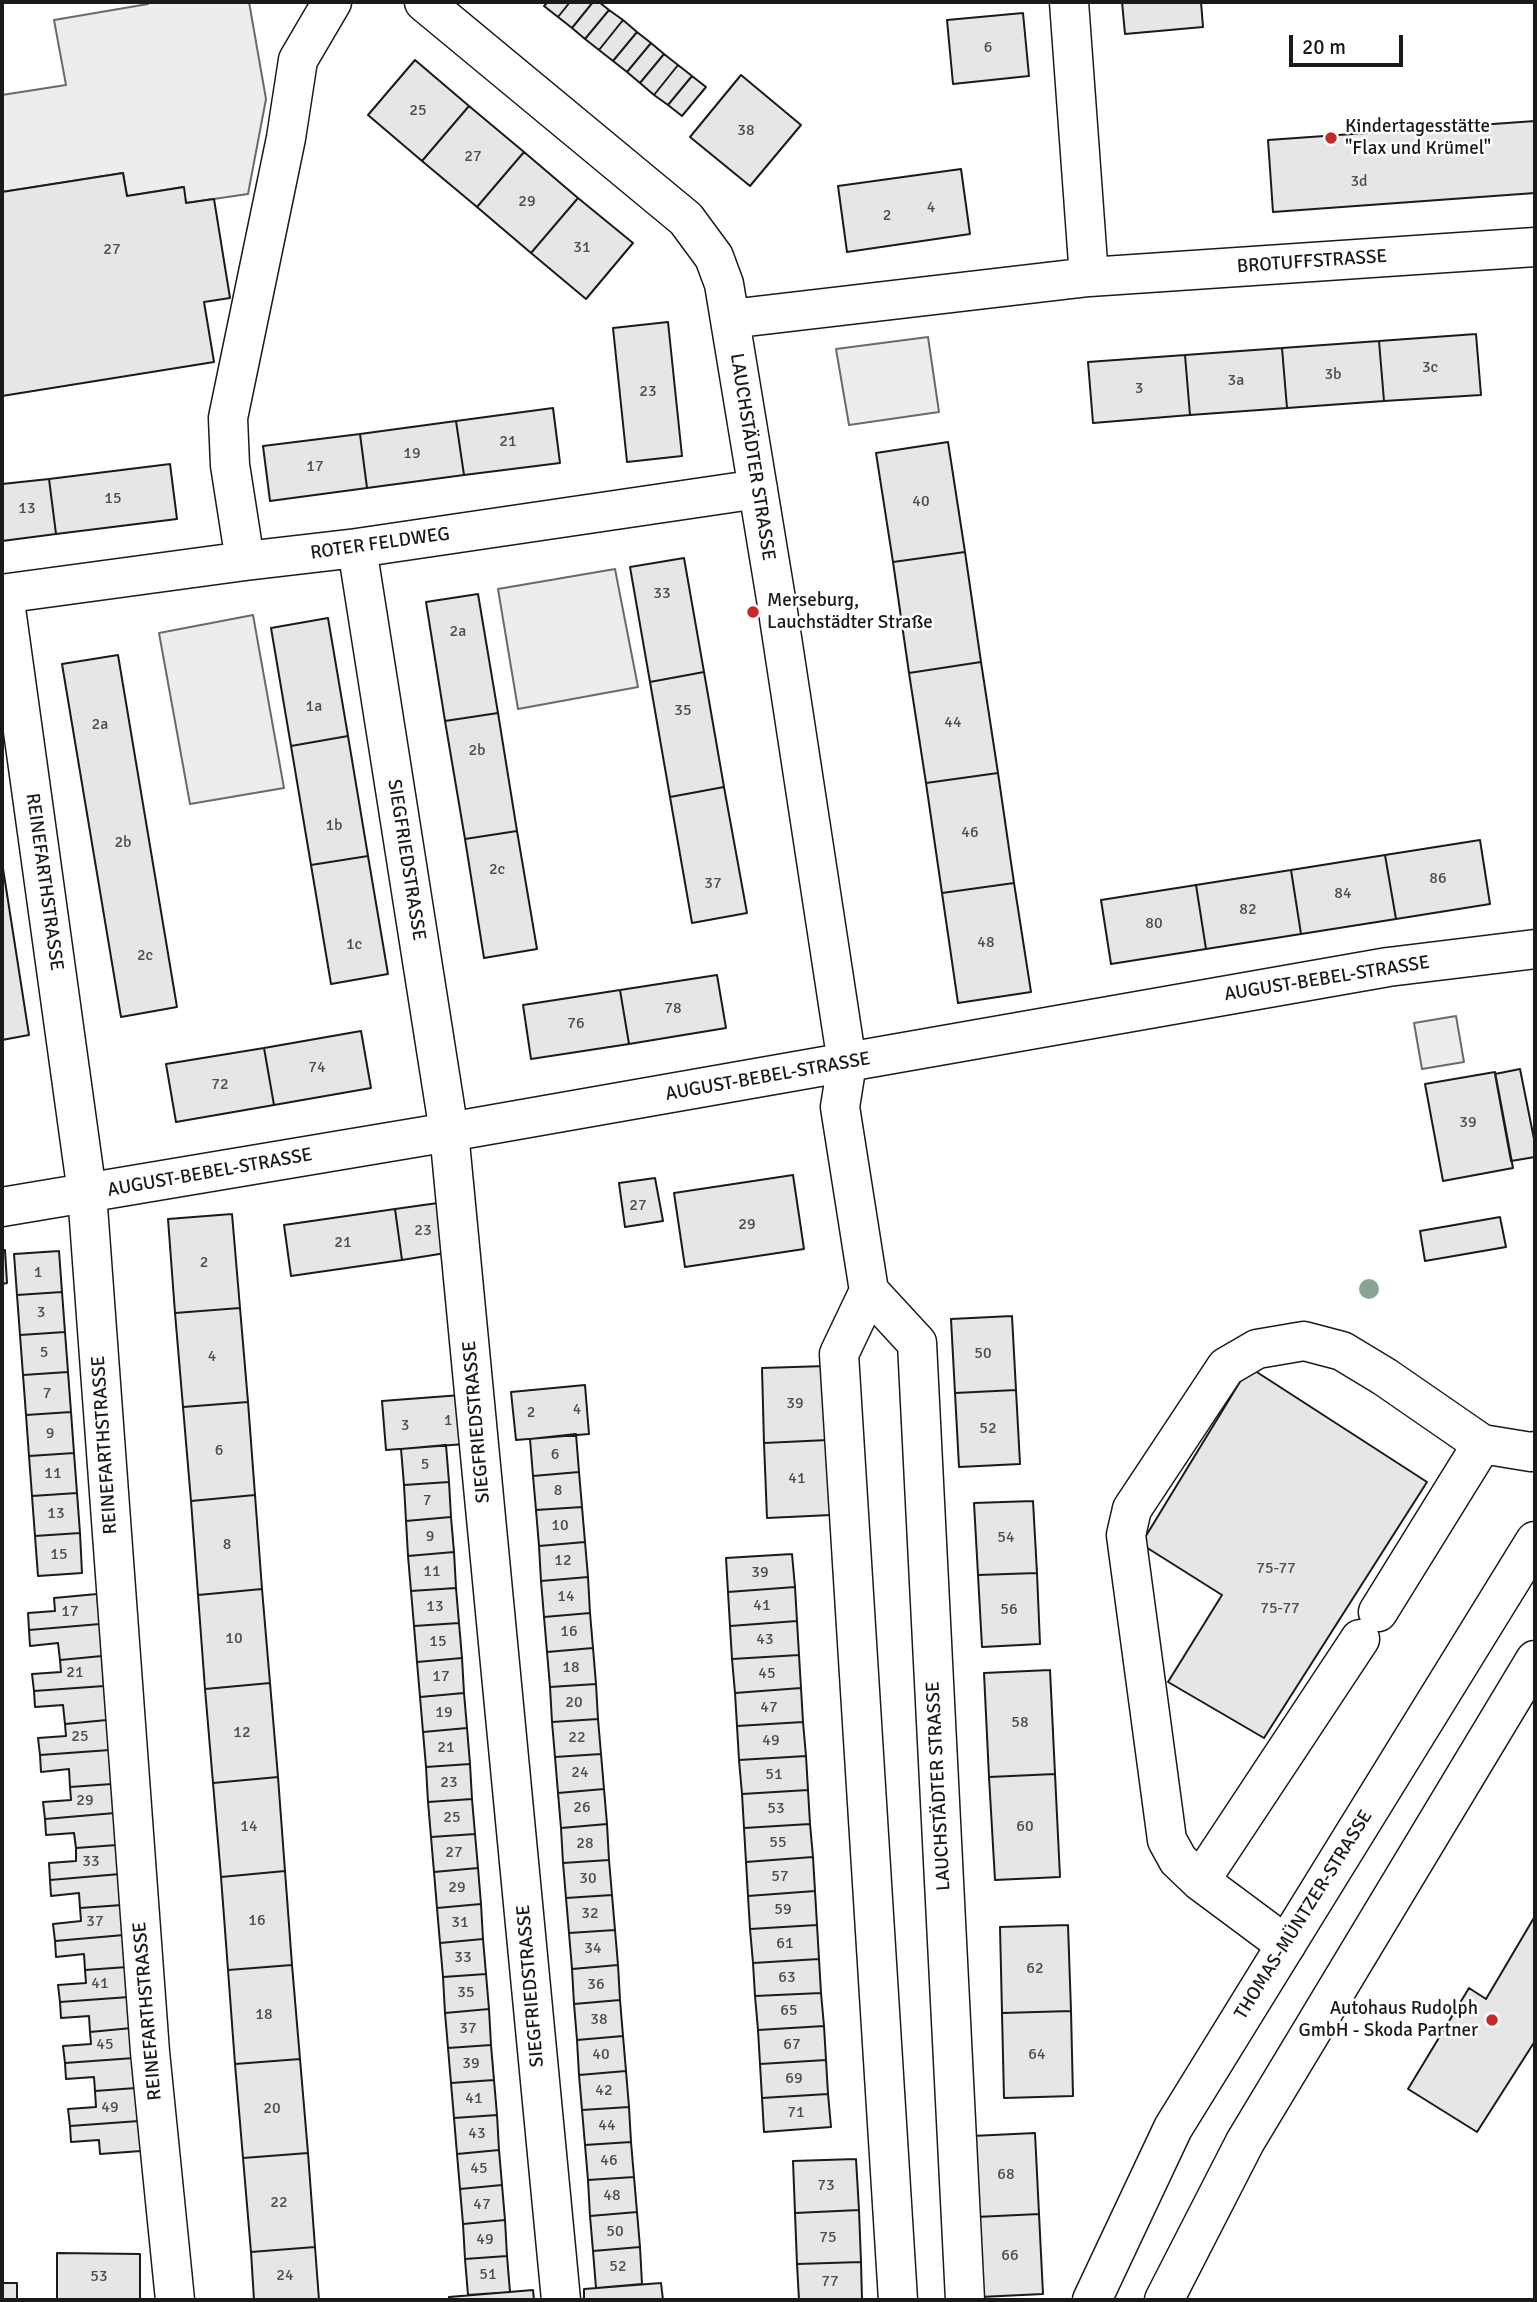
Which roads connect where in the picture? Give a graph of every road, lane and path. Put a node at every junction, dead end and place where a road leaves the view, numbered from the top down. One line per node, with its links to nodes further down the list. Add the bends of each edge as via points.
1 (332, 2): 9 (street, via 298,60 228,418)
2 (424, 2): 6 (street, LAUCHSTÄDTER STRASSE, via 686,219 714,257)
3 (1069, 2): 5 (street)
4 (1535, 247): 5 (street, BROTUFFSTRASSE)
5 (1088, 277): 6 (street, BROTUFFSTRASSE)
6 (730, 319): 7 (street, LAUCHSTÄDTER STRASSE)
7 (758, 489): 8 (street, ROTER FELDWEG); 12 (street, LAUCHSTÄDTER STRASSE)
8 (357, 548): 9 (street, ROTER FELDWEG); 13 (street, SIEGFRIEDSTRASSE)
9 (244, 561): 10 (street, ROTER FELDWEG)
10 (3, 594): 14 (street, REINEFARTHSTRASSE)
11 (1535, 949): 12 (street, AUGUST-BEBEL-STRASSE, via 1388,967)
12 (847, 1063): 13 (street, AUGUST-BEBEL-STRASSE); 16 (street, LAUCHSTÄDTER STRASSE, via 840,1107)
13 (449, 1132): 14 (street, AUGUST-BEBEL-STRASSE); 24 (street, SIEGFRIEDSTRASSE)
14 (87, 1193): 15 (street, AUGUST-BEBEL-STRASSE); 23 (street, REINEFARTHSTRASSE, via 150,2052)
15 (2, 1207)
16 (869, 1291): 25 (street, via 839,1354); 26 (street, LAUCHSTÄDTER STRASSE, via 917,1343)
17 (1482, 1444): 18 (street); 21 (street); 21 (street, via 1342,1352 1304,1341 1257,1349 1226,1367 1132,1509 1126,1535 1167,1840 1178,1860)
18 (1535, 1451)
19 (1535, 1541): 22 (street, THOMAS-MÜNTZER-STRASSE)
20 (1535, 1660): 28 (street, via 1245,2142)
21 (1200, 1881): 22 (street)
22 (1286, 1945): 27 (street, THOMAS-MÜNTZER-STRASSE, via 1173,2128)
23 (175, 2300)
24 (561, 2300)
25 (898, 2300)
26 (965, 2300)
27 (1092, 2300)
28 (1164, 2300)

